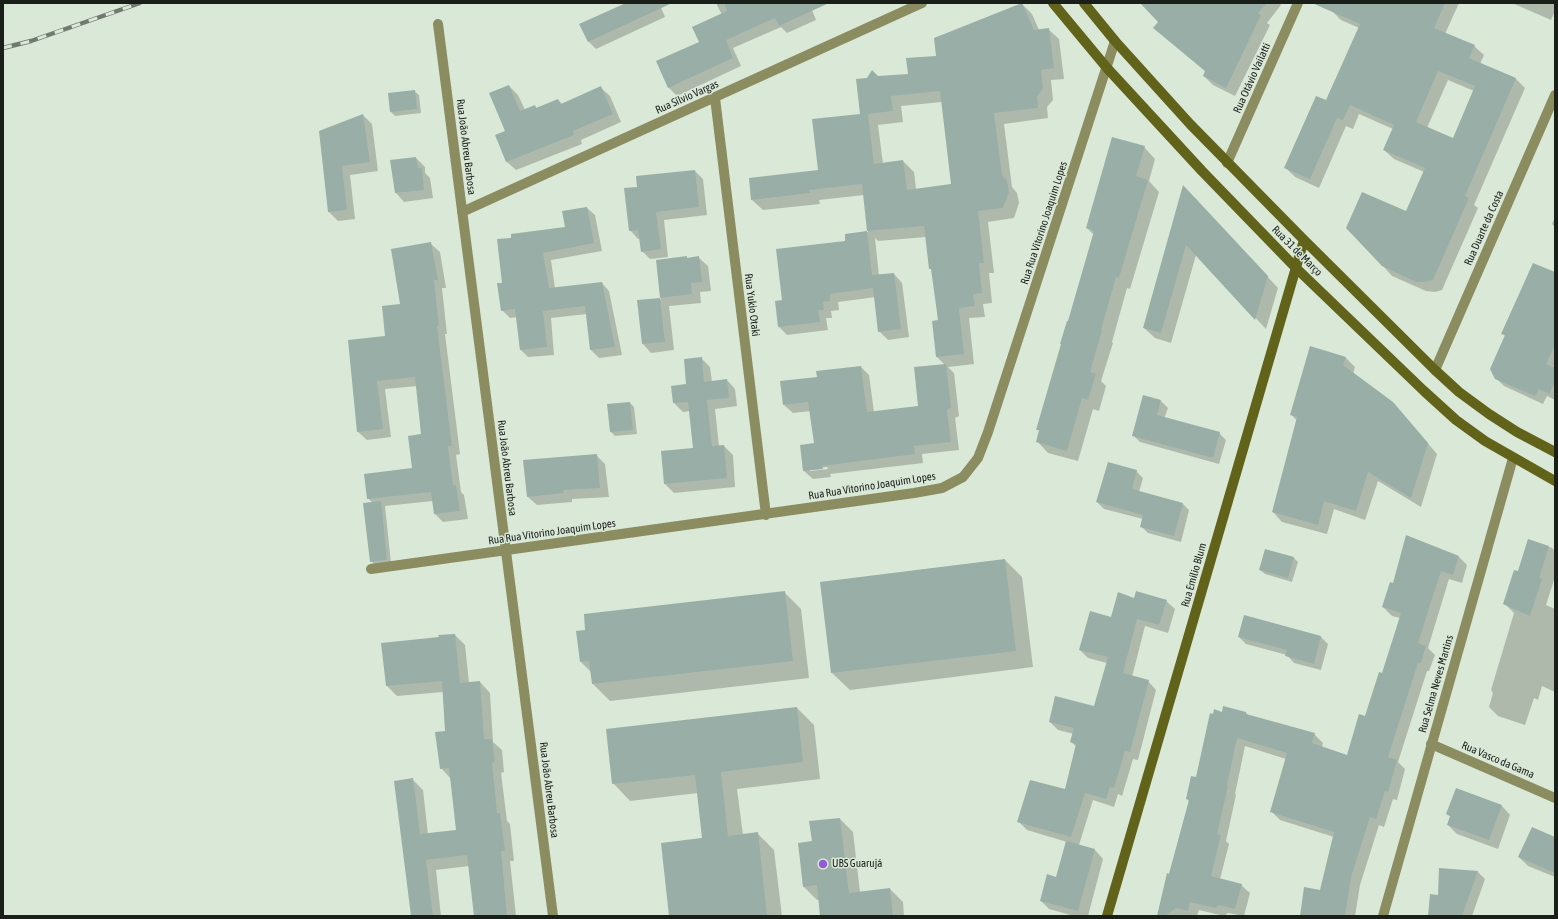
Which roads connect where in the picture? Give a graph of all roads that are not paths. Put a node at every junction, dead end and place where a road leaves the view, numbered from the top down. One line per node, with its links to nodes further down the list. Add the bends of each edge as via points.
1 (922, 3): 9 (street, Rua Sílvio Vargas)
2 (1053, 3): 7 (main road, Rua 31 de Março)
3 (1084, 3): 6 (main road, Rua 31 de Março)
4 (1298, 3): 10 (street, Rua Otávio Vailatti)
5 (438, 24): 11 (street, Rua João Abreu Barbosa)
6 (1115, 41): 7 (street, Rua Rua Vitorino Joaquim Lopes); 10 (main road, Rua 31 de Março)
7 (1107, 68): 13 (main road, Rua 31 de Março); 18 (street, Rua Rua Vitorino Joaquim Lopes, via 978,458 964,476 942,488)
8 (1555, 95): 14 (street, Rua Duarte da Costa)
9 (715, 98): 11 (street, Rua Sílvio Vargas); 18 (street, Rua Yukio Otaki)
10 (1227, 163): 12 (main road, Rua 31 de Março)
11 (462, 212): 19 (street, Rua João Abreu Barbosa)
12 (1304, 240): 13 (main road, Rua Emílio Blum); 14 (main road, Rua 31 de Março)
13 (1296, 268): 16 (main road, Rua 31 de Março, via 1451,415); 24 (main road, Rua Emílio Blum)
14 (1435, 370): 15 (main road, Rua 31 de Março, via 1489,414)
15 (1555, 452)
16 (1512, 458): 17 (main road, Rua 31 de Março); 21 (street, Rua Selma Neves Martins)
17 (1555, 481)
18 (766, 515): 19 (street, Rua Rua Vitorino Joaquim Lopes)
19 (506, 550): 20 (street, Rua Rua Vitorino Joaquim Lopes); 23 (street, Rua João Abreu Barbosa)
20 (371, 569)
21 (1431, 744): 22 (street, Rua Vasco da Gama); 25 (street, Rua Selma Neves Martins)
22 (1555, 798)
23 (553, 916)
24 (1107, 916)
25 (1383, 916)

